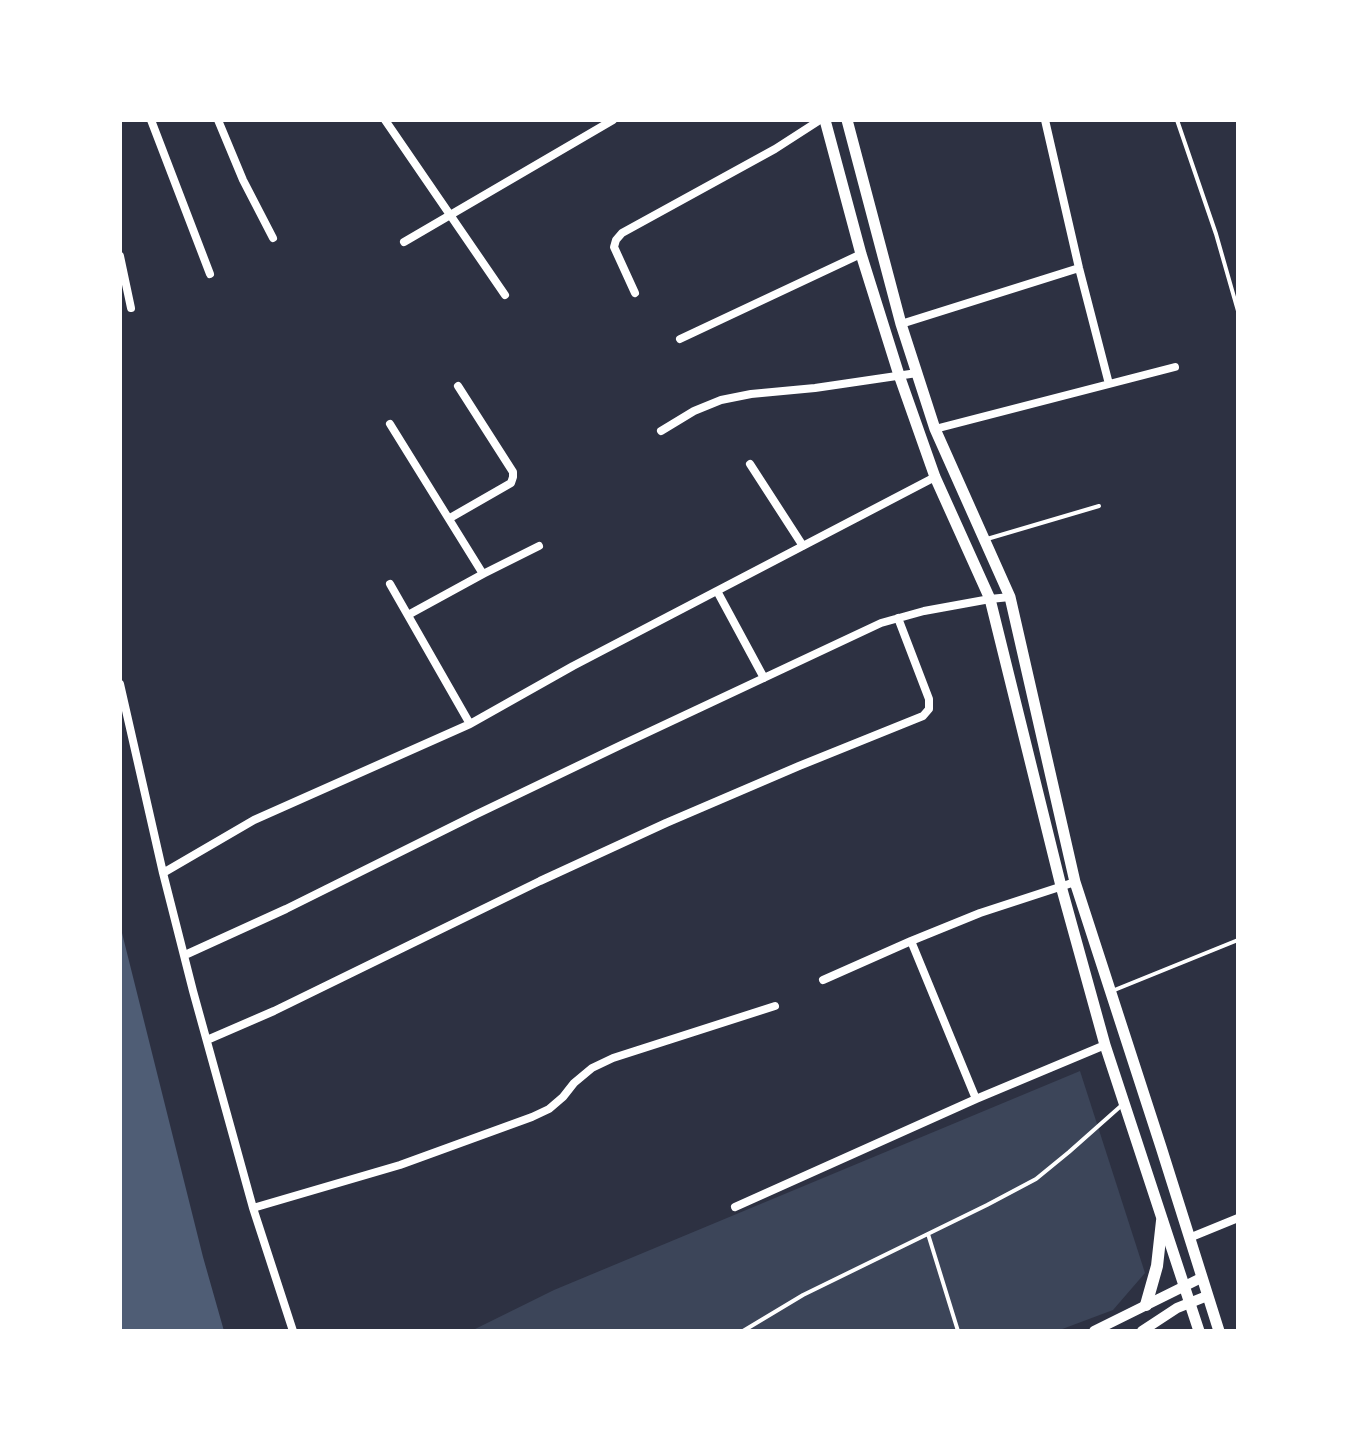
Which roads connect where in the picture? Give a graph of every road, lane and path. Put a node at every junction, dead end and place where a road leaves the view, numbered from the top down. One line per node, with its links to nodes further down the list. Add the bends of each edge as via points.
1 (151, 120): 15 (street)
2 (218, 120): 10 (street)
3 (385, 120): 9 (street)
4 (613, 120): 9 (street)
5 (822, 120): 12 (main road); 16 (street, via 622,233 614,247)
6 (847, 120): 20 (main road)
7 (1045, 120): 14 (street)
8 (1177, 120): 19 (lane)
9 (451, 215): 11 (street); 17 (street)
10 (273, 238)
11 (404, 242)
12 (861, 254): 21 (street); 24 (main road)
13 (120, 256): 18 (street)
14 (1079, 268): 20 (street); 25 (street)
15 (210, 274)
16 (635, 293)
17 (505, 295)
18 (131, 308)
19 (1238, 311)
20 (901, 324): 23 (main road)
21 (680, 339)
22 (1175, 367): 25 (street)
23 (917, 373): 24 (street); 28 (main road)
24 (899, 375): 29 (street, via 721,400); 31 (main road)
25 (1109, 384): 28 (street)
26 (458, 386): 33 (street, via 513,477)
27 (390, 424): 33 (street)
28 (935, 429): 34 (main road)
29 (661, 431)
30 (750, 464): 36 (street)
31 (935, 477): 36 (street); 41 (main road)
32 (1099, 506): 34 (lane)
33 (450, 518): 37 (street)
34 (984, 540): 40 (main road)
35 (539, 546): 37 (street)
36 (803, 546): 39 (street)
37 (483, 574): 42 (street)
38 (390, 584): 42 (street)
39 (717, 591): 44 (street); 46 (street)
40 (1010, 597): 41 (street); 48 (main road)
41 (990, 599): 43 (street); 49 (main road)
42 (408, 615): 46 (street)
43 (898, 618): 44 (street); 56 (street, via 929,699 923,716 666,823)
44 (764, 678): 52 (street)
45 (120, 684): 47 (street)
46 (470, 724): 47 (street, via 254,820)
47 (163, 873): 52 (street)
48 (1075, 882): 49 (street); 54 (main road)
49 (1061, 886): 51 (street); 57 (main road)
50 (1238, 940): 54 (lane)
51 (911, 941): 53 (street); 58 (street)
52 (185, 955): 56 (street)
53 (823, 980)
54 (1110, 992): 65 (main road)
55 (775, 1006): 61 (street, via 613,1058 592,1068 549,1109 532,1117 400,1165)
56 (207, 1040): 61 (street)
57 (1105, 1045): 58 (street); 59 (main road)
58 (976, 1099): 60 (street)
59 (1124, 1104): 63 (main road); 64 (lane, via 1036,1179)
60 (735, 1207)
61 (253, 1208): 71 (street)
62 (1238, 1218): 65 (street)
63 (1162, 1221): 67 (main road); 70 (main road)
64 (928, 1233): 72 (lane); 73 (lane)
65 (1189, 1238): 66 (main road)
66 (1201, 1278): 67 (street); 68 (main road)
67 (1184, 1286): 69 (main road); 70 (street)
68 (1207, 1296): 69 (street); 77 (main road)
69 (1190, 1302): 75 (street); 76 (main road)
70 (1146, 1305): 74 (street)
71 (293, 1331)
72 (743, 1331)
73 (958, 1331)
74 (1094, 1331)
75 (1142, 1331)
76 (1199, 1331)
77 (1219, 1331)

